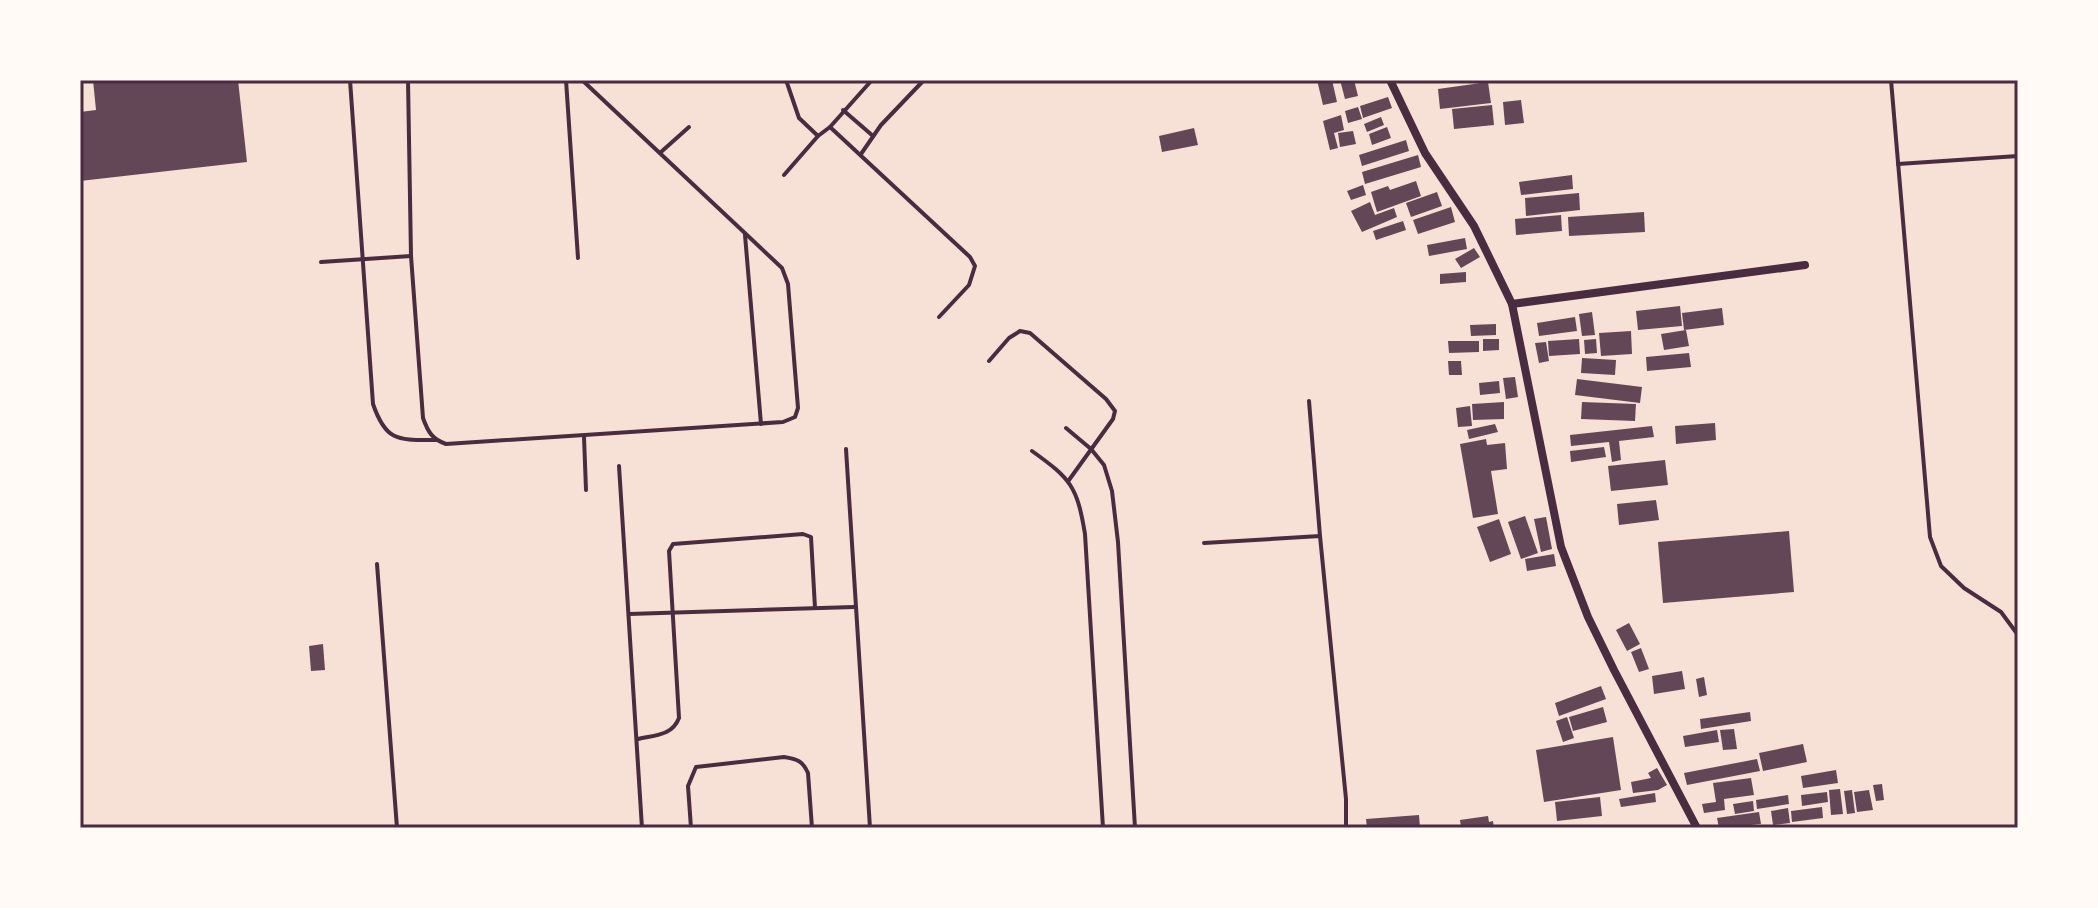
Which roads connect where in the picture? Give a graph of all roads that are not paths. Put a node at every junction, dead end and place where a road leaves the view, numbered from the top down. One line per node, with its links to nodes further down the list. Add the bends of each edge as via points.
1 (350, 80): 23 (lane)
2 (408, 80): 21 (lane)
3 (566, 80): 22 (lane)
4 (582, 80): 15 (lane)
5 (786, 80): 13 (lane, via 799,118)
6 (872, 80): 10 (lane)
7 (924, 80): 14 (lane)
8 (1390, 80): 26 (street, via 1425,153 1474,226)
9 (1891, 80): 18 (lane)
10 (843, 110): 12 (lane); 14 (lane)
11 (689, 127): 15 (lane)
12 (830, 127): 13 (lane); 16 (lane)
13 (818, 136): 19 (lane)
14 (873, 136): 16 (lane)
15 (661, 152): 20 (lane)
16 (861, 154): 27 (lane, via 975,266 969,285)
17 (2018, 156): 18 (lane)
18 (1898, 164): 47 (lane, via 1930,537 1941,566 2001,612)
19 (784, 175)
20 (745, 234): 30 (lane); 30 (lane, via 772,256 788,284 798,408 795,417)
21 (411, 256): 23 (lane); 33 (lane, via 423,418)
22 (578, 258)
23 (364, 259): 24 (lane); 33 (lane, via 373,404 381,426 398,440)
24 (321, 262)
25 (1805, 265): 26 (street)
26 (1512, 304): 57 (street, via 1561,547 1588,617)
27 (939, 317)
28 (989, 361): 35 (lane, via 1020,331 1041,342 1115,411)
29 (1309, 401): 40 (lane)
30 (761, 424): 32 (lane)
31 (1066, 428): 35 (lane)
32 (584, 437): 33 (lane, via 446,444); 39 (lane)
33 (436, 440)
34 (846, 449): 43 (lane)
35 (1091, 449): 38 (lane); 55 (lane, via 1104,465 1112,491 1118,542)
36 (1032, 451): 38 (lane)
37 (619, 466): 45 (lane)
38 (1068, 481): 54 (lane, via 1079,501 1085,534)
39 (586, 490)
40 (1320, 536): 41 (lane); 56 (lane)
41 (1204, 543)
42 (377, 564): 49 (lane)
43 (854, 607): 44 (lane); 53 (lane)
44 (815, 608): 46 (lane); 46 (lane, via 812,542 803,534 673,544)
45 (629, 614): 46 (lane); 48 (lane)
46 (672, 614): 48 (lane, via 679,718 668,732)
47 (2018, 635)
48 (638, 739): 50 (lane)
49 (397, 828)
50 (642, 828)
51 (691, 828): 52 (lane, via 688,786 696,767 784,757 805,765)
52 (812, 828)
53 (870, 828)
54 (1103, 828)
55 (1135, 828)
56 (1346, 828)
57 (1697, 828)

